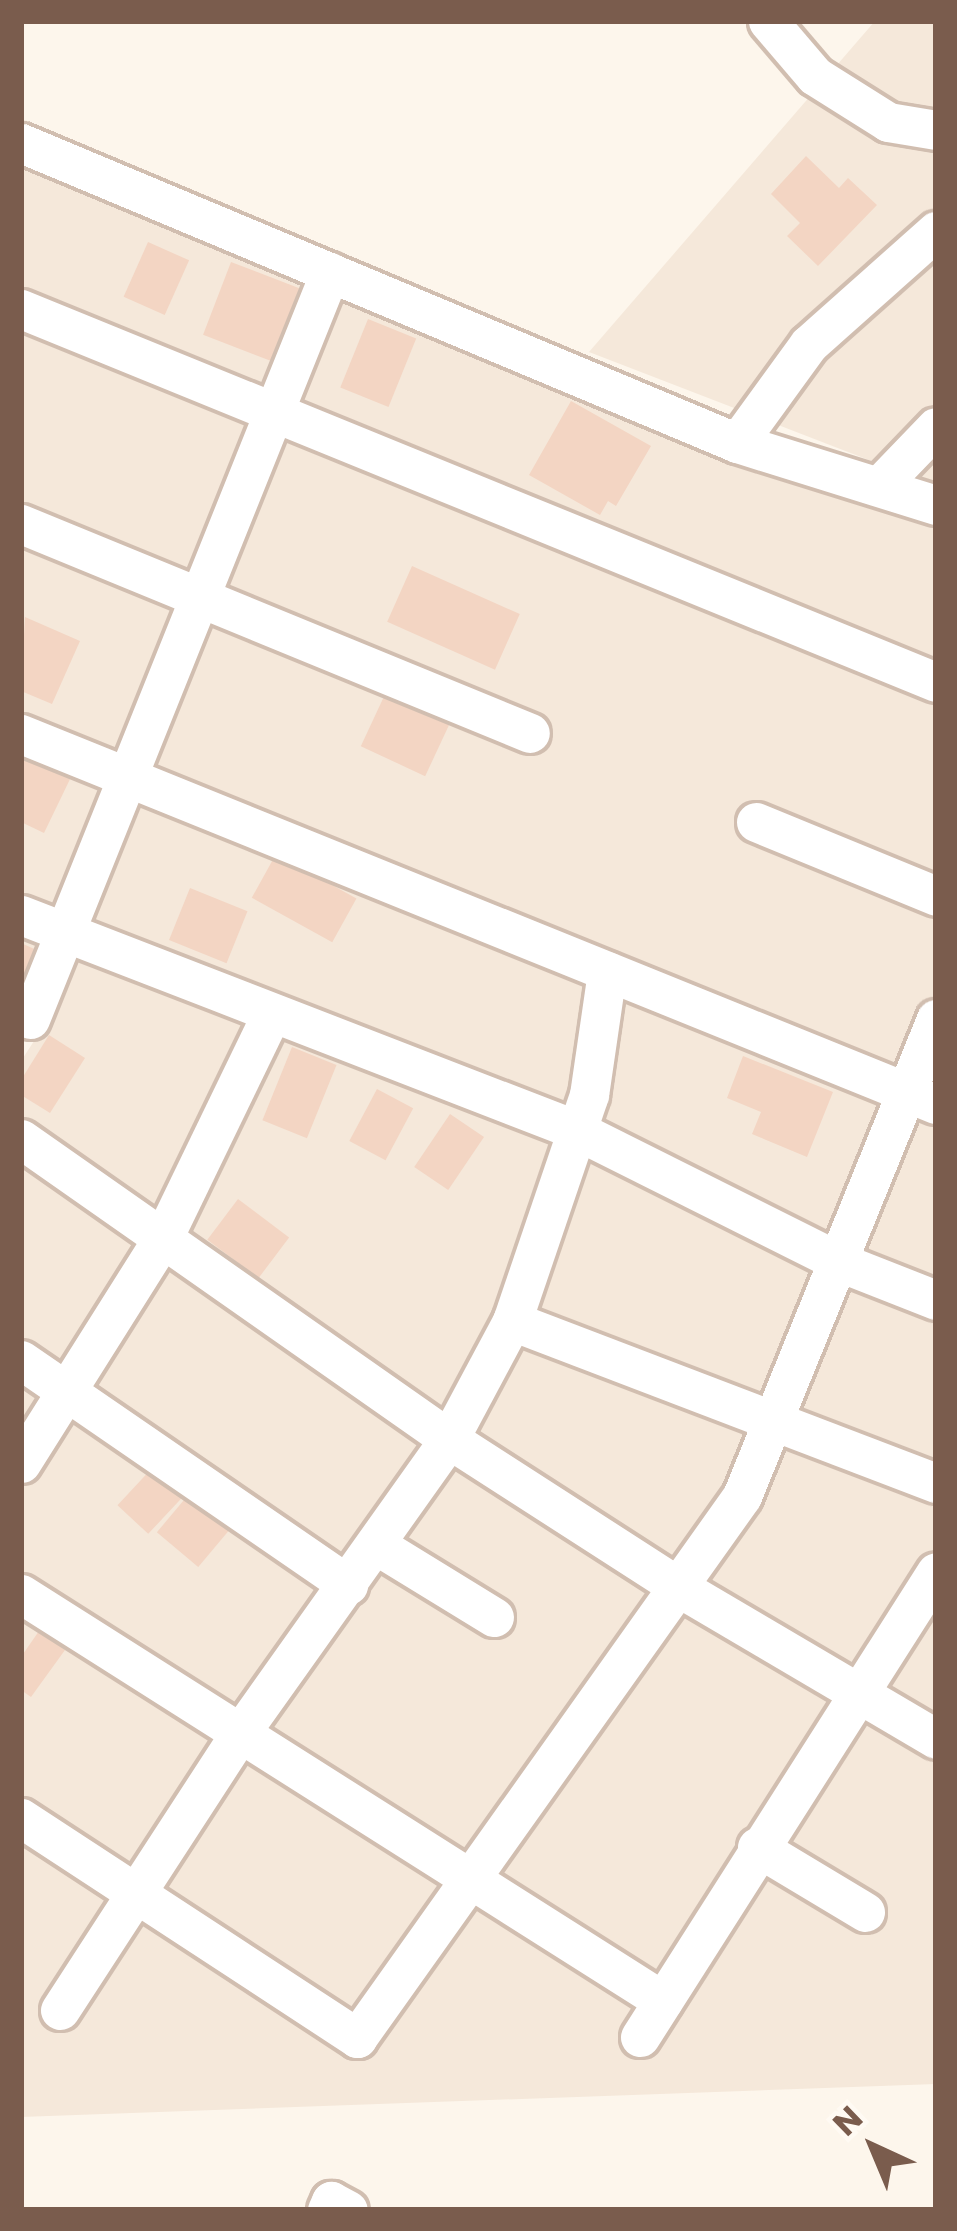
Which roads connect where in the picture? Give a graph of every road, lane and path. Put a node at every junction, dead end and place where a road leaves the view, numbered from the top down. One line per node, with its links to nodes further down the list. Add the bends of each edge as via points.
1 (768, 21): 2 (street, via 815,76 888,122)
2 (936, 130)
3 (21, 142): 5 (street)
4 (936, 231): 9 (street, via 809,344)
5 (330, 272): 7 (street); 9 (street)
6 (21, 309): 7 (street)
7 (276, 412): 13 (street); 14 (street)
8 (936, 427): 10 (street)
9 (737, 443): 10 (street)
10 (883, 482): 11 (street)
11 (936, 505)
12 (21, 524): 13 (street)
13 (200, 596): 15 (street); 17 (street)
14 (936, 682)
15 (530, 733)
16 (21, 734): 17 (street)
17 (126, 777): 21 (street); 22 (street)
18 (756, 822): 19 (street)
19 (936, 896)
20 (21, 915): 21 (street)
21 (67, 932): 23 (street); 24 (street)
22 (607, 971): 26 (street); 27 (street, via 589,1095)
23 (271, 1015): 27 (street); 29 (street)
24 (30, 1018)
25 (936, 1018): 26 (street)
26 (920, 1098): 30 (street)
27 (574, 1129): 30 (street); 32 (street)
28 (21, 1138): 29 (street)
29 (164, 1236): 34 (street); 36 (street)
30 (842, 1263): 31 (street); 35 (street)
31 (936, 1300)
32 (512, 1321): 35 (street); 36 (street)
33 (21, 1360): 34 (street)
34 (68, 1391): 37 (street); 41 (street)
35 (770, 1421): 38 (street); 42 (street, via 742,1496)
36 (449, 1439): 39 (street); 42 (street)
37 (21, 1462)
38 (936, 1483)
39 (378, 1546): 41 (street); 44 (street)
40 (936, 1571): 45 (street)
41 (348, 1585): 46 (street)
42 (680, 1588): 45 (street); 50 (street)
43 (21, 1594): 46 (street)
44 (494, 1617)
45 (862, 1689): 47 (street); 49 (street)
46 (238, 1736): 50 (street); 51 (street)
47 (936, 1738)
48 (21, 1818): 51 (street)
49 (757, 1847): 52 (street); 53 (street)
50 (464, 1880): 51 (street, via 357,2038); 53 (street)
51 (135, 1892): 54 (street)
52 (866, 1912)
53 (663, 2001): 55 (street)
54 (60, 2010)
55 (640, 2037)
56 (327, 2210): 57 (street, via 331,2201)
57 (348, 2210)

